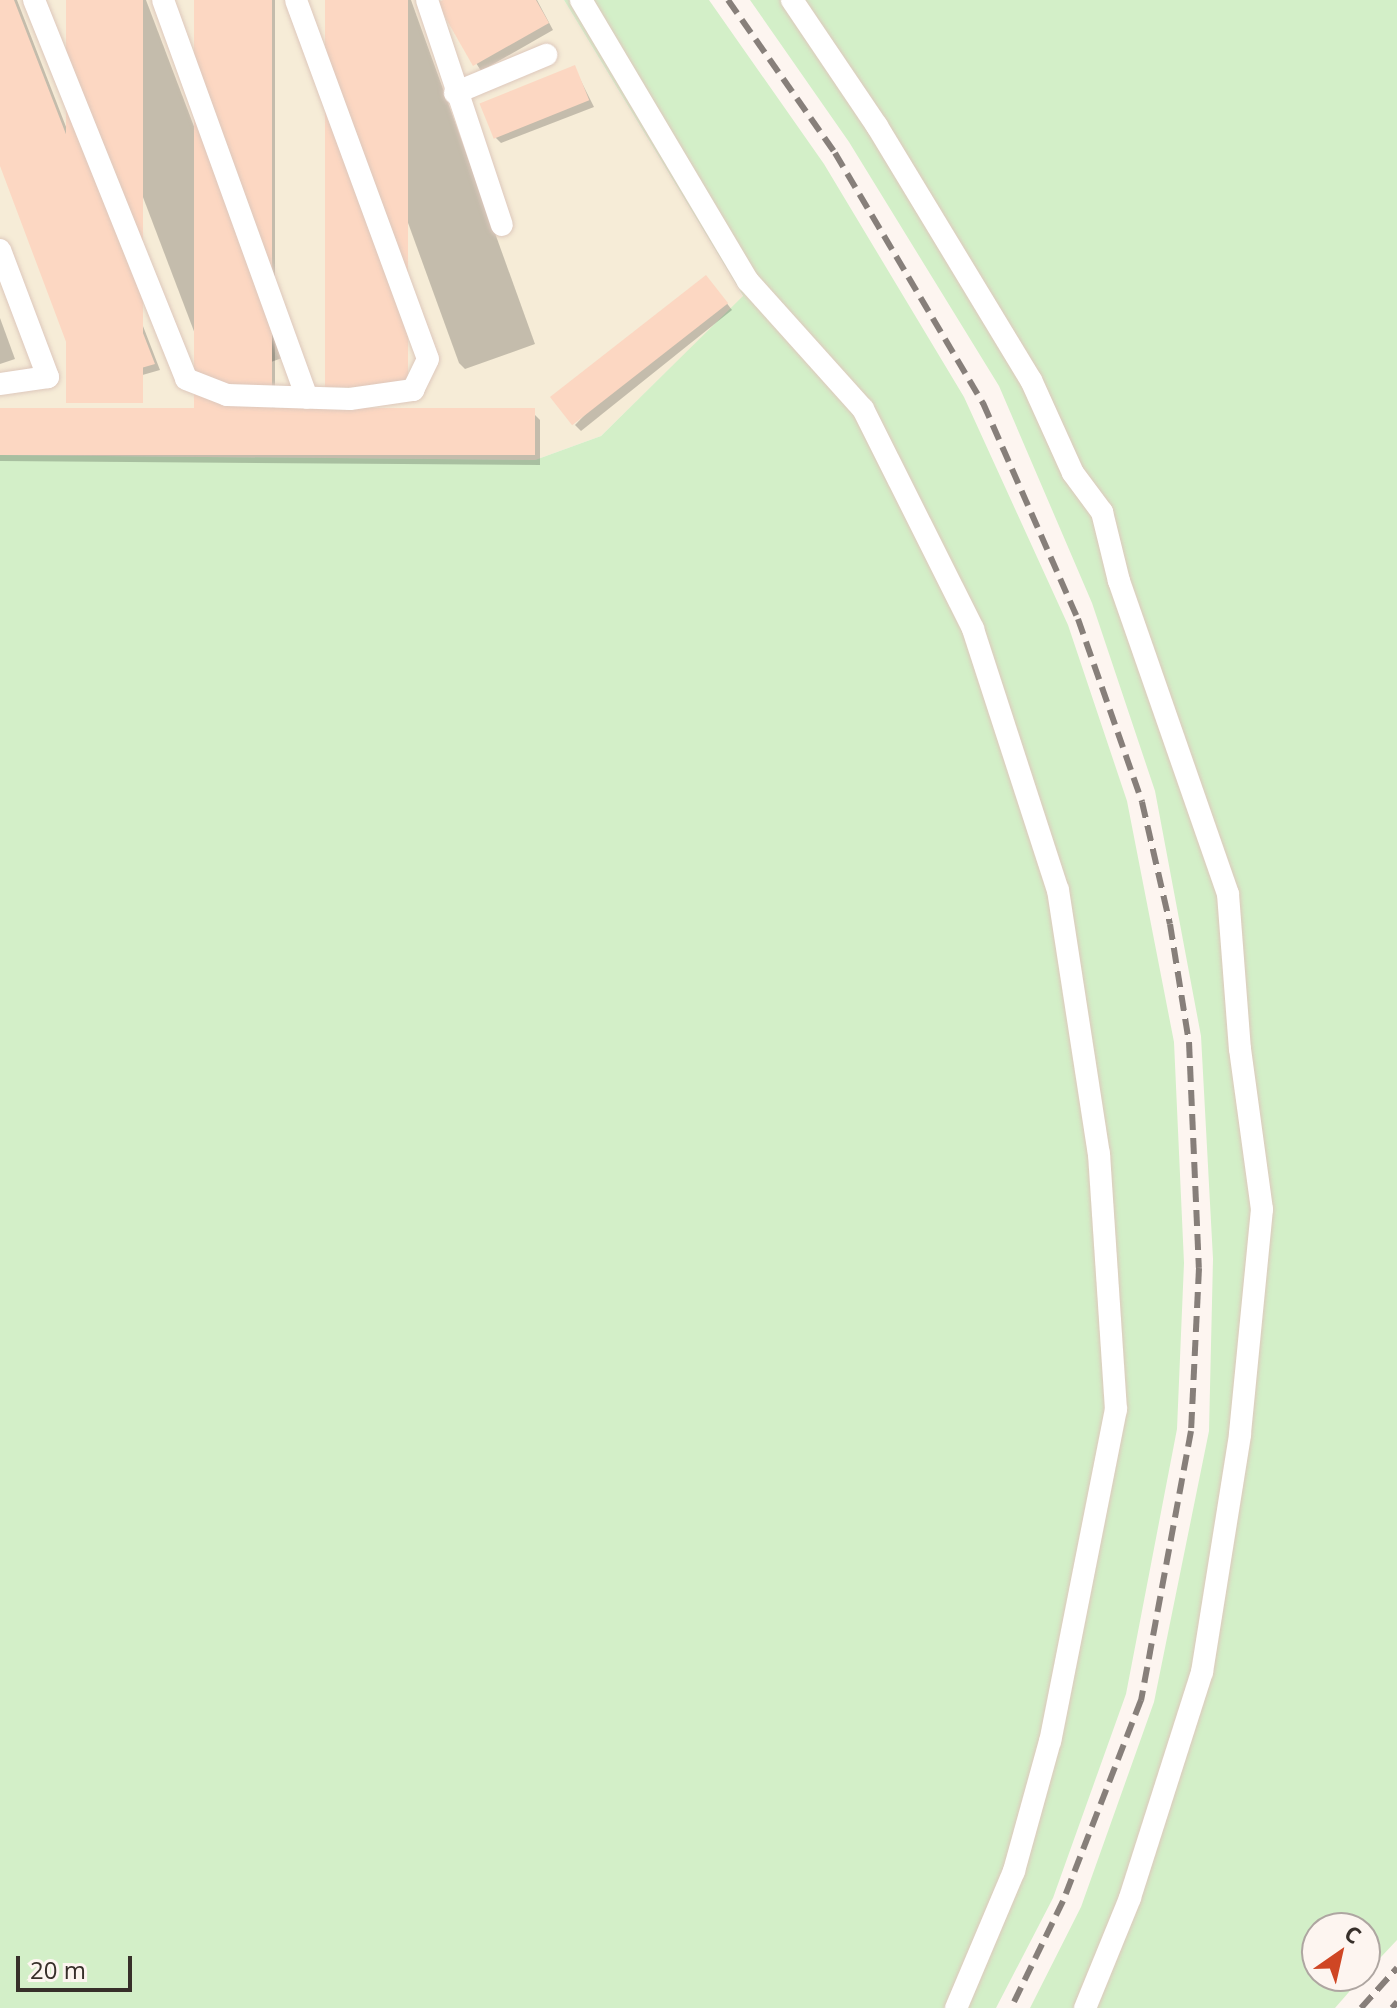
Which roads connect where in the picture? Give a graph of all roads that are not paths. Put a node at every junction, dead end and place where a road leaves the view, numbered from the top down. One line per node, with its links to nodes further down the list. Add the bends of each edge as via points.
1 (34, 0): 12 (lane, via 186,379 227,395)
2 (163, 0): 12 (lane)
3 (296, 0): 12 (lane, via 428,359 413,390 350,399)
4 (427, 0): 8 (lane)
5 (581, 0): 13 (lane, via 748,281 863,409 973,629 1058,890 1099,1154 1116,1409 1050,1741 1014,1871)
6 (792, 0): 14 (lane, via 877,126 1031,380 1073,473 1102,512 1119,581 1228,894 1240,1049 1262,1209 1240,1435 1202,1672 1130,1898)
7 (546, 55): 8 (lane)
8 (455, 93): 9 (lane)
9 (502, 225)
10 (0, 250): 11 (lane, via 48,377)
11 (0, 384)
12 (307, 398)
13 (956, 2008)
14 (1085, 2008)

